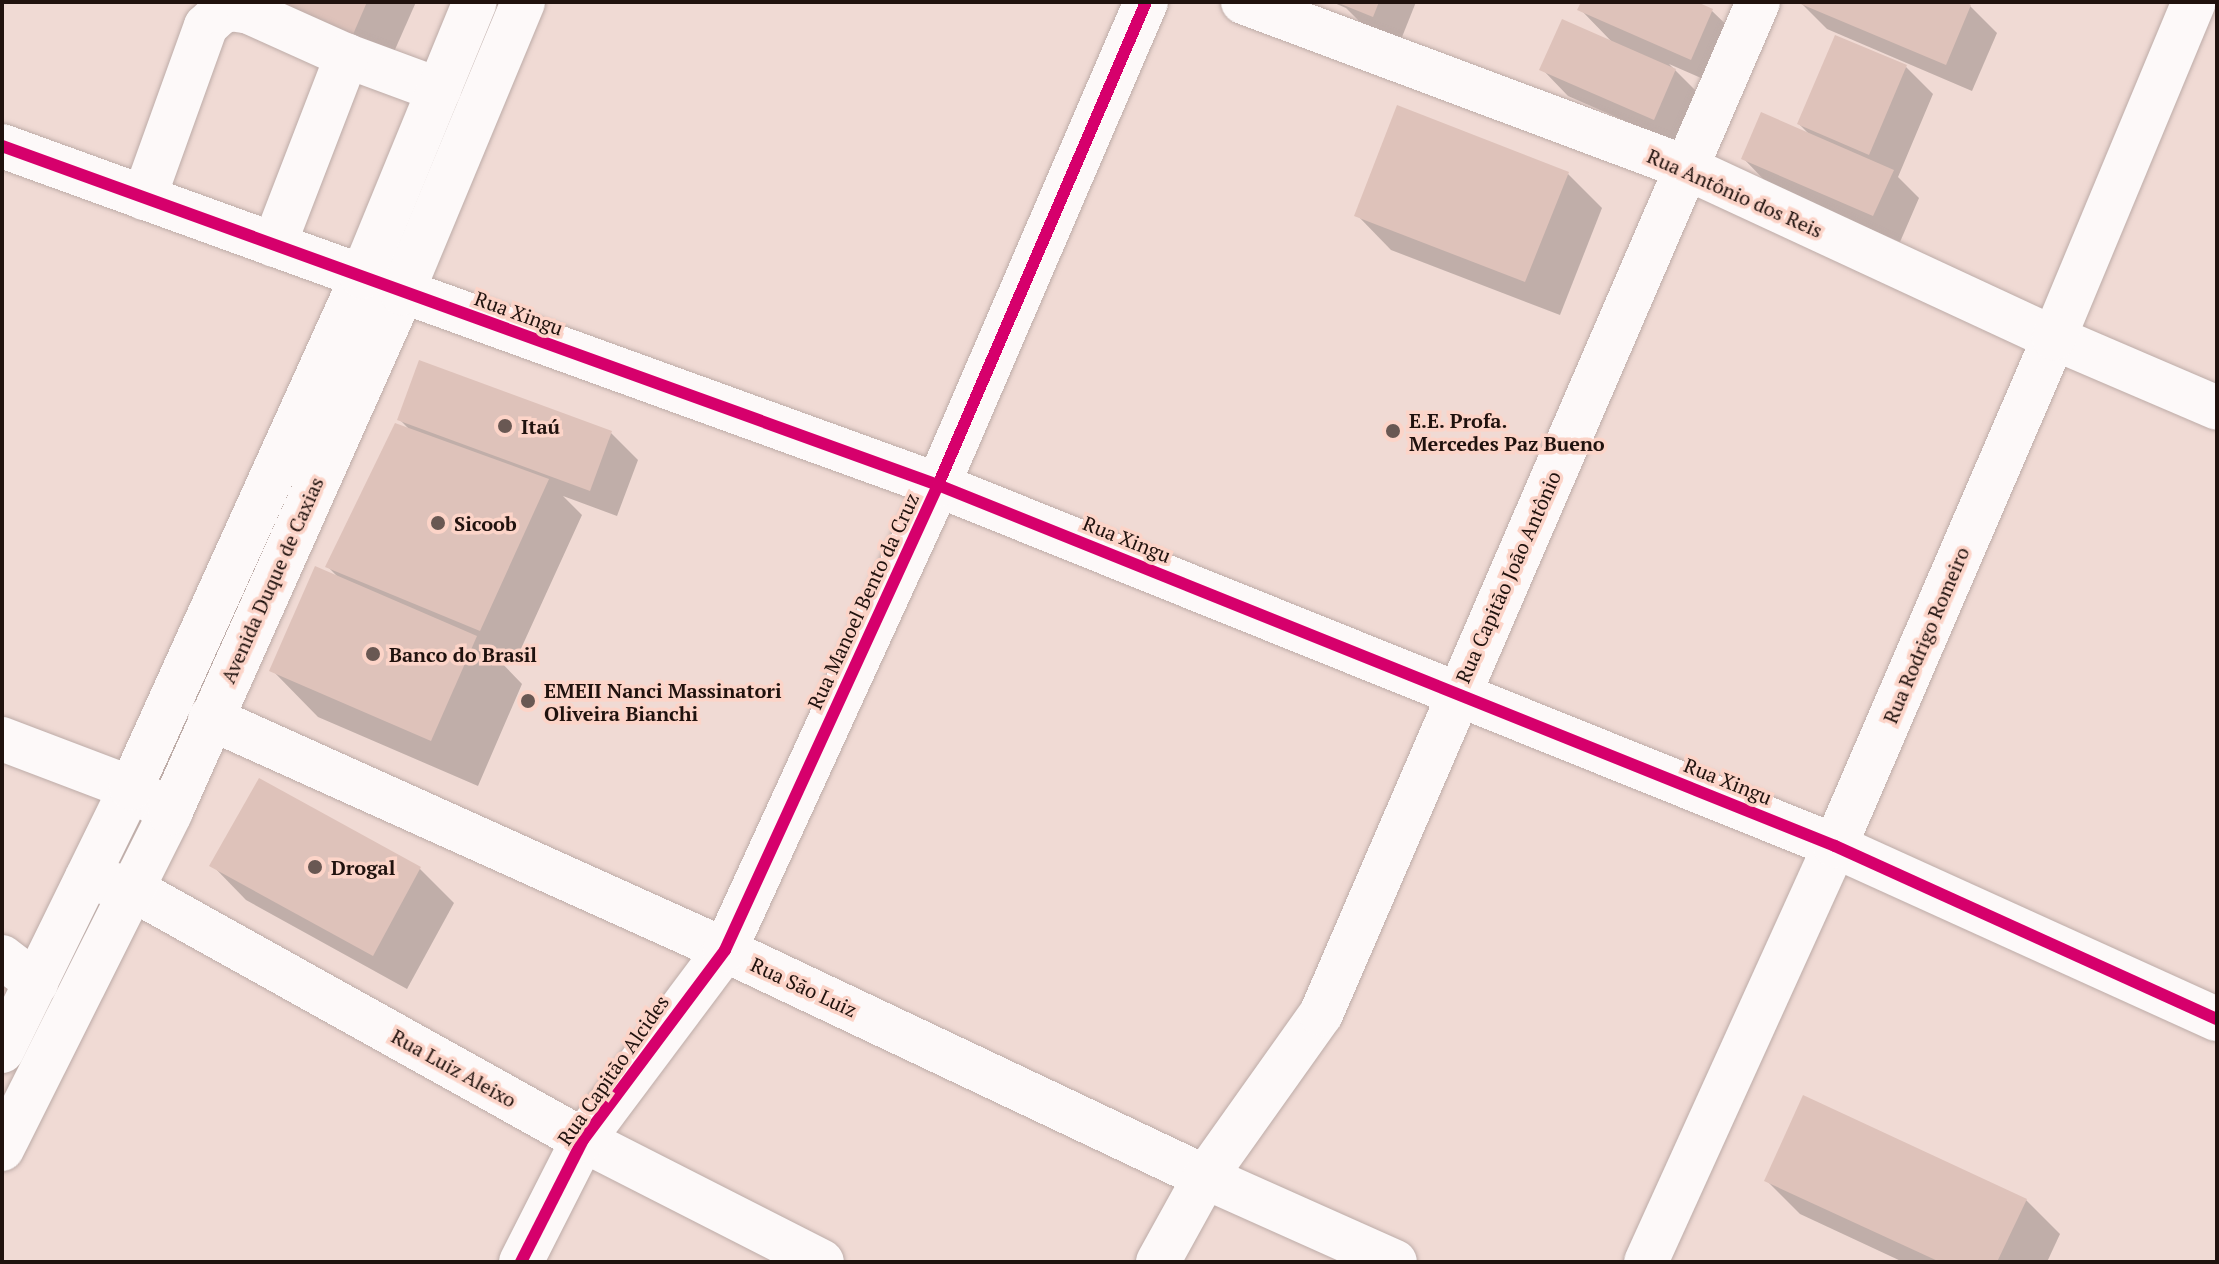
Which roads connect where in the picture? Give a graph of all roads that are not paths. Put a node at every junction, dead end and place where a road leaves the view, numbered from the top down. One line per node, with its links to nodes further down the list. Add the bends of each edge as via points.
1 (475, 2): 8 (street)
2 (523, 2): 14 (street, Avenida Duque de Caxias)
3 (1146, 2): 17 (street, Rua Manoel Bento da Cruz)
4 (1243, 2): 10 (street, Rua Antônio dos Reis)
5 (1758, 2): 10 (street, Rua Capitão João Antônio)
6 (2194, 2): 15 (street, Rua Rodrigo Romeiro)
7 (347, 56): 8 (street); 11 (street, via 249,12 220,13 206,26); 12 (street)
8 (439, 90): 13 (street)
9 (2, 146): 11 (street, Rua Xingu)
10 (1687, 168): 15 (street, Rua Antônio dos Reis); 18 (street, Rua Capitão João Antônio)
11 (144, 198): 12 (street, Rua Xingu)
12 (274, 245): 13 (street, Rua Xingu)
13 (362, 277): 14 (street, Rua Xingu); 21 (street)
14 (402, 293): 17 (street, Rua Xingu); 19 (street, Avenida Duque de Caxias)
15 (2054, 338): 16 (street, Rua Antônio dos Reis); 23 (street, Rua Rodrigo Romeiro)
16 (2217, 408)
17 (938, 485): 18 (street, Rua Xingu); 26 (street, Rua Manoel Bento da Cruz)
18 (1457, 694): 23 (street, Rua Xingu); 33 (street, Rua Capitão João Antônio, via 1321,1014)
19 (210, 718): 22 (street, Avenida Duque de Caxias); 26 (street, Rua São Luiz)
20 (2, 739): 21 (street)
21 (131, 788): 22 (street); 24 (street)
22 (170, 813): 25 (street, Avenida Duque de Caxias)
23 (1835, 846): 29 (street, Rua Xingu); 38 (street, Rua Rodrigo Romeiro)
24 (87, 878): 25 (street, Rua Luiz Aleixo); 28 (street)
25 (132, 889): 31 (street, Rua Luiz Aleixo); 32 (street, Avenida Duque de Caxias)
26 (725, 950): 31 (street, Rua Capitão Alcides); 33 (street, Rua São Luiz)
27 (2, 957): 28 (street)
28 (36, 983): 30 (street)
29 (2217, 1019)
30 (2, 1051)
31 (583, 1140): 34 (street, Rua Capitão Alcides); 35 (street, Rua Luiz Aleixo)
32 (2, 1149)
33 (1205, 1177): 36 (street, Rua Capitão João Antônio); 37 (street, Rua São Luiz)
34 (521, 1262)
35 (822, 1262)
36 (1158, 1262)
37 (1395, 1262)
38 (1646, 1262)

